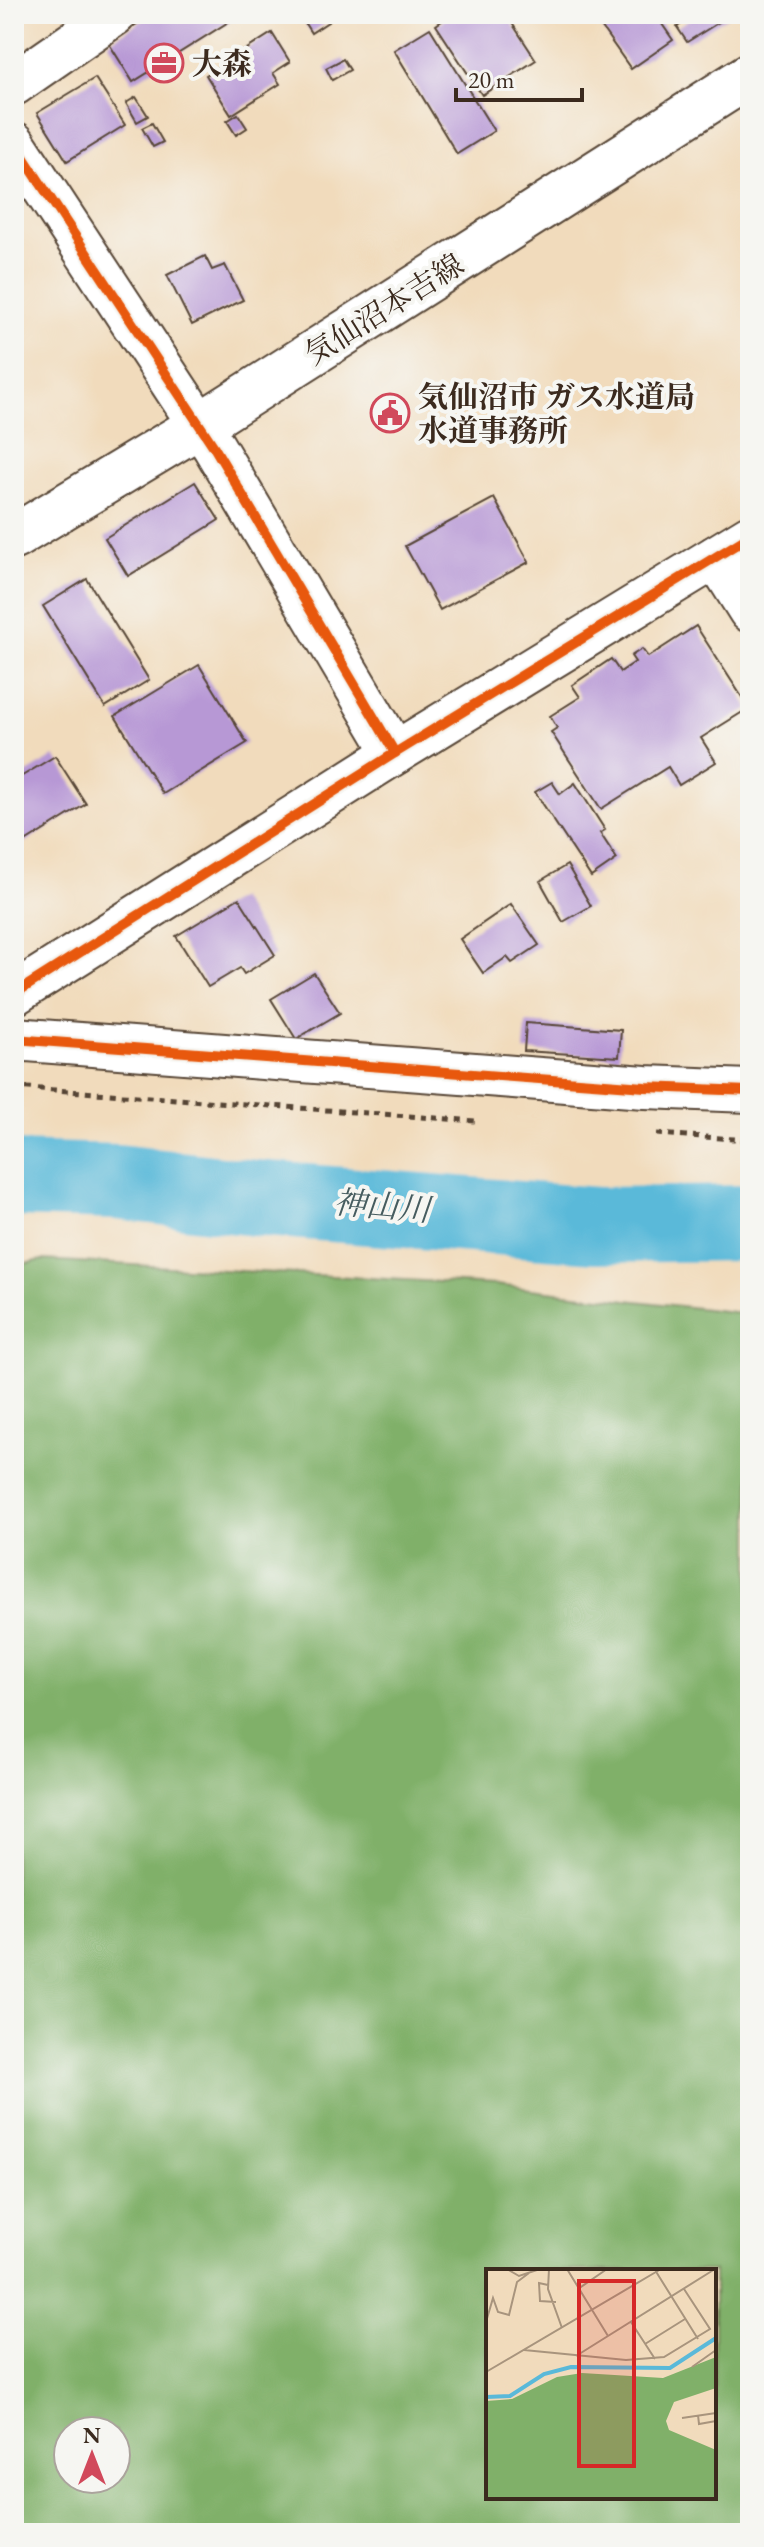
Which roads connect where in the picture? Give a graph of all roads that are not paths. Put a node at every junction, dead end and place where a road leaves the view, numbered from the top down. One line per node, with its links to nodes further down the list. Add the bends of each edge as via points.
1 (115, 14): 3 (street)
2 (750, 75): 5 (main road, 気仙沼本吉線)
3 (14, 84)
4 (14, 143): 5 (street)
5 (200, 425): 6 (main road, 気仙沼本吉線); 9 (street)
6 (14, 537)
7 (733, 547): 8 (street); 9 (street)
8 (750, 611)
9 (395, 753): 10 (street)
10 (14, 994)
11 (14, 1039): 12 (street)
12 (750, 1091)

